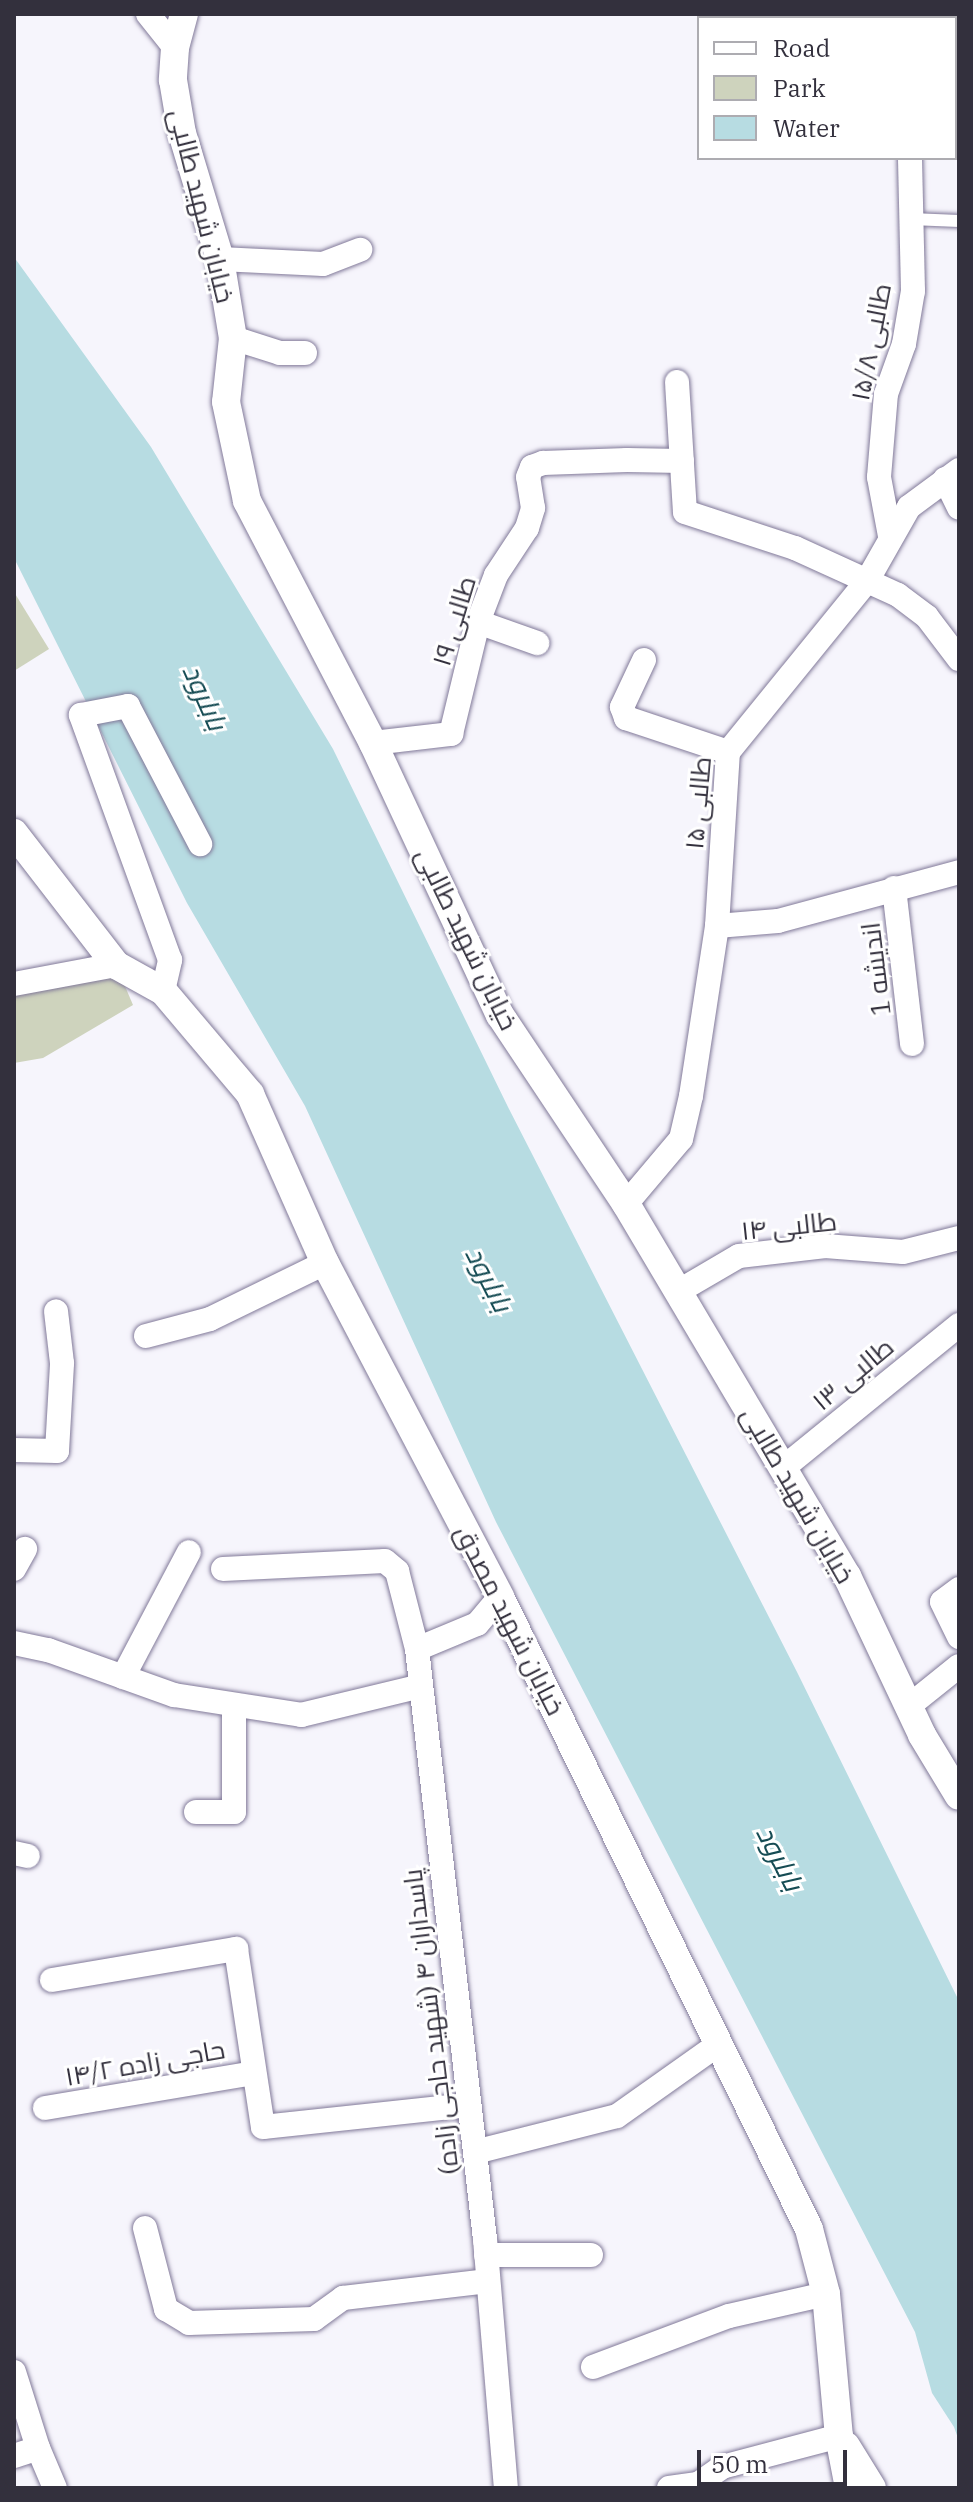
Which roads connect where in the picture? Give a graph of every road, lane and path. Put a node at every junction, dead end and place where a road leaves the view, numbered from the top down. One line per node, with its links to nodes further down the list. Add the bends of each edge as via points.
1 (148, 14): 3 (street)
2 (184, 14): 3 (street, خیابان شهید طالبی)
3 (175, 48): 8 (street, خیابان شهید طالبی, via 173,80 182,133)
4 (910, 160): 5 (street, طالبی ۱۵/۸)
5 (911, 219): 6 (lane); 15 (street, طالبی ۱۵/۸, via 913,291 904,344 886,394 879,477)
6 (959, 221)
7 (360, 250): 8 (street, via 323,264)
8 (220, 259): 9 (street, خیابان شهید طالبی)
9 (233, 338): 10 (street, via 280,353); 21 (street, خیابان شهید طالبی, via 226,402 247,501)
10 (305, 353)
11 (677, 382): 12 (street)
12 (682, 461): 16 (street, via 685,512 795,548); 17 (street, طالبی ۱۹, via 532,467 528,477 533,508 527,528 496,575)
13 (952, 474): 14 (street); 15 (street, طالبی ۱۵, via 909,507)
14 (959, 508)
15 (890, 536): 16 (street, طالبی ۱۵)
16 (867, 581): 19 (street, via 927,617); 22 (street, طالبی ۱۵)
17 (478, 622): 18 (street); 21 (street, طالبی ۱۹, via 451,734)
18 (537, 643)
19 (959, 659)
20 (644, 660): 22 (street, via 622,707 626,718)
21 (373, 743): 32 (street, خیابان شهید طالبی, via 500,1015)
22 (728, 752): 27 (street, طالبی ۱۵)
23 (14, 833): 28 (street, خیابان شهید مصدق)
24 (200, 844): 30 (street, via 128,706 81,715 170,960)
25 (959, 872): 26 (street)
26 (894, 888): 27 (street, via 778,921); 31 (street, اندیشه 1)
27 (717, 926): 32 (street, طالبی ۱۵, via 681,1139)
28 (116, 965): 29 (street); 30 (street, خیابان شهید مصدق)
29 (14, 984)
30 (163, 991): 34 (street, خیابان شهید مصدق, via 250,1094)
31 (912, 1044)
32 (626, 1204): 35 (street, خیابان شهید طالبی)
33 (959, 1238): 35 (street, طالبی ۱۴, via 903,1252 825,1246 739,1256)
34 (325, 1263): 38 (street, via 210,1319); 44 (street, خیابان شهید مصدق)
35 (679, 1291): 40 (street, خیابان شهید طالبی)
36 (56, 1311): 39 (street, via 62,1363 57,1451)
37 (959, 1325): 40 (street, طالبی ۱۳)
38 (146, 1336)
39 (14, 1450)
40 (783, 1468): 52 (street, خیابان شهید طالبی, via 847,1576)
41 (189, 1552): 49 (street)
42 (223, 1569): 47 (street, پاسداران ۴ (شهید حاجی زاده), via 385,1561 397,1571)
43 (959, 1589): 45 (street, via 942,1602)
44 (500, 1597): 47 (street, via 477,1624); 56 (street, خیابان شهید مصدق)
45 (959, 1637)
46 (14, 1643): 49 (street)
47 (417, 1649): 50 (street, پاسداران ۴ (شهید حاجی زاده))
48 (959, 1666): 52 (street)
49 (123, 1677): 51 (street, via 174,1695)
50 (421, 1686): 51 (street, via 301,1715); 58 (street, پاسداران ۴ (شهید حاجی زاده))
51 (234, 1705): 54 (street, via 234,1812)
52 (909, 1706): 53 (street, خیابان شهید طالبی)
53 (959, 1796)
54 (196, 1812)
55 (52, 1980): 57 (street, via 236,1949)
56 (720, 2043): 60 (street, via 617,2116); 65 (street, خیابان شهید مصدق, via 809,2229)
57 (254, 2073): 58 (street, via 263,2127); 59 (street, حاجی زاده ۱۴/۲)
58 (469, 2105): 60 (street, پاسداران ۴ (شهید حاجی زاده))
59 (45, 2108)
60 (475, 2152): 62 (street, پاسداران ۴ (شهید حاجی زاده))
61 (145, 2228): 64 (street, via 166,2309 189,2323 314,2319 343,2298)
62 (486, 2255): 63 (street); 64 (street, پاسداران ۴ (شهید حاجی زاده))
63 (591, 2255)
64 (488, 2281): 73 (street, پاسداران ۴ (شهید حاجی زاده))
65 (826, 2294): 66 (street, via 729,2316); 68 (street, خیابان شهید مصدق)
66 (593, 2367)
67 (14, 2372): 69 (street)
68 (839, 2436): 71 (street, via 722,2467); 75 (street, خیابان شهید مصدق); 76 (street)
69 (38, 2448): 70 (street); 72 (street)
70 (14, 2456)
71 (698, 2486): 74 (street)
72 (55, 2488)
73 (506, 2488)
74 (669, 2488)
75 (849, 2488)
76 (872, 2488)

